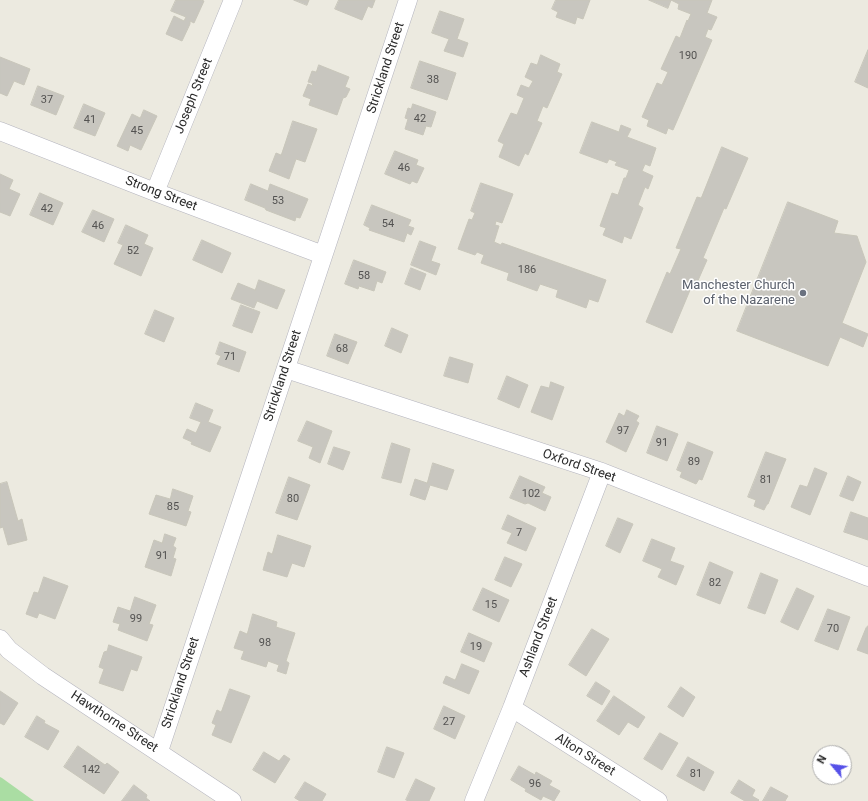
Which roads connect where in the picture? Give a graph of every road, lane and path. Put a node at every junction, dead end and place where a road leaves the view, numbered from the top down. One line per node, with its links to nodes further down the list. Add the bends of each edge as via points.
1 (233, 0): 4 (street, Joseph Street)
2 (408, 0): 5 (street, Strickland Street)
3 (0, 131): 4 (street, Strong Street)
4 (155, 192): 5 (street, Strong Street)
5 (323, 255): 6 (street, Strickland Street)
6 (286, 369): 7 (street, Oxford Street); 11 (street, Strickland Street)
7 (602, 472): 8 (street, Oxford Street); 10 (street, Ashland Street)
8 (868, 577)
9 (0, 639): 11 (street, Hawthorne Street, via 9,650 43,676)
10 (512, 708): 13 (street, Ashland Street); 14 (street, Alton Street)
11 (159, 751): 12 (street, Hawthorne Street)
12 (232, 801)
13 (474, 801)
14 (658, 801)

